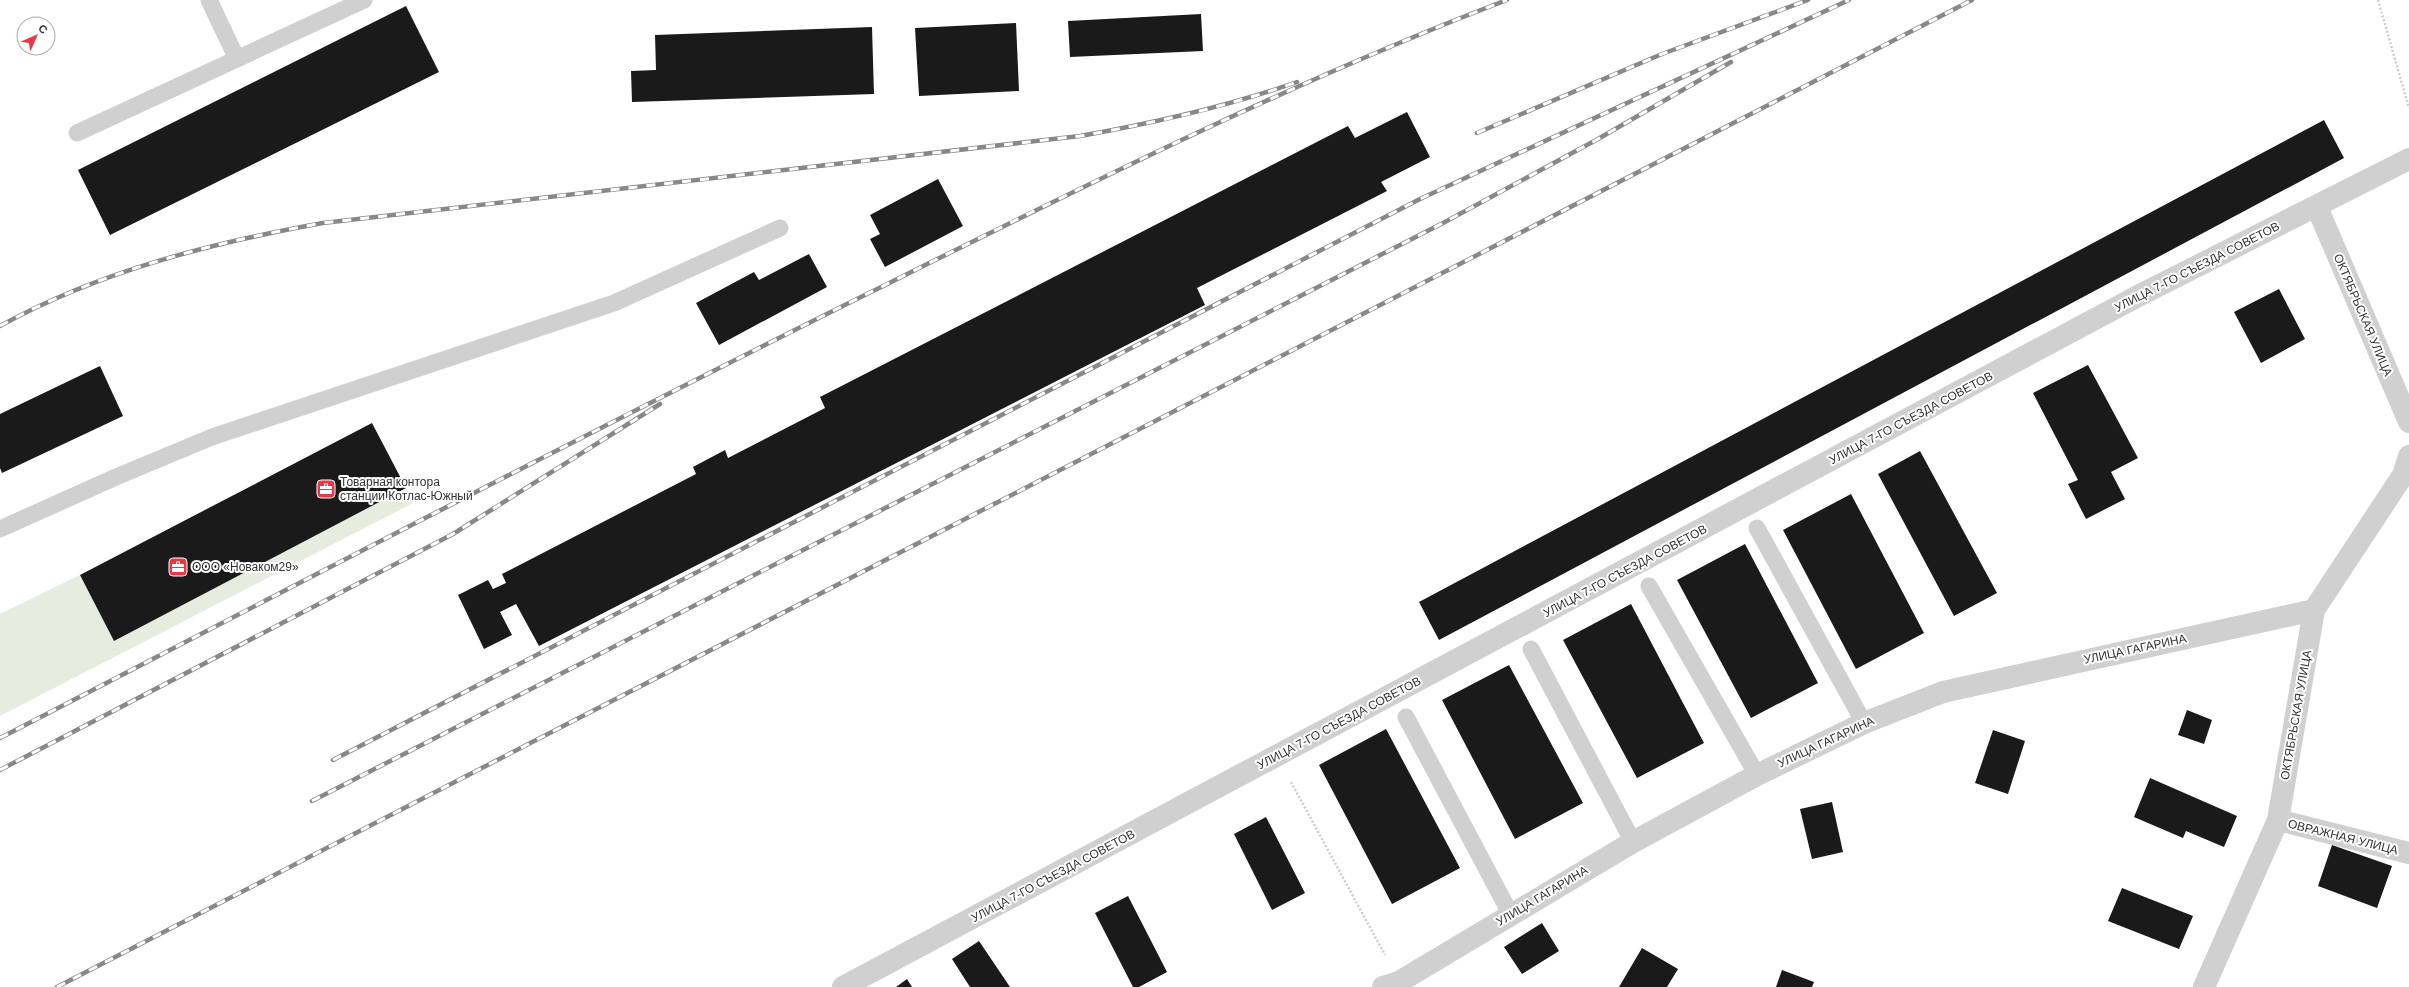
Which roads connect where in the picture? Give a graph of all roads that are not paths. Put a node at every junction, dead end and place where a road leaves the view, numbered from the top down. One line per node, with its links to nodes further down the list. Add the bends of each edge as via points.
1 (209, 0): 3 (lane)
2 (364, 0): 3 (lane)
3 (237, 59): 4 (lane)
4 (77, 134)
5 (2409, 159): 6 (street, УЛИЦА 7-ГО СЪЕЗДА СОВЕТОВ)
6 (2317, 207): 8 (street, ОКТЯБРЬСКАЯ УЛИЦА); 23 (street, УЛИЦА 7-ГО СЪЕЗДА СОВЕТОВ, via 2133,299)
7 (780, 228): 11 (lane, via 614,303 212,437)
8 (2409, 422)
9 (2407, 470): 13 (street, ОКТЯБРЬСКАЯ УЛИЦА)
10 (1757, 528): 16 (lane)
11 (0, 529)
12 (1649, 586): 17 (lane)
13 (2314, 610): 16 (street, УЛИЦА ГАГАРИНА, via 1943,692); 18 (street, ОКТЯБРЬСКАЯ УЛИЦА)
14 (1531, 649): 19 (lane)
15 (1406, 717): 21 (lane)
16 (1864, 723): 17 (street, УЛИЦА ГАГАРИНА)
17 (1757, 775): 19 (street, УЛИЦА ГАГАРИНА)
18 (2278, 820): 20 (street, ОВРАЖНАЯ УЛИЦА); 24 (street, ОКТЯБРЬСКАЯ УЛИЦА)
19 (1634, 842): 21 (street, УЛИЦА ГАГАРИНА)
20 (2409, 853)
21 (1511, 915): 22 (street, УЛИЦА ГАГАРИНА)
22 (1399, 985)
23 (843, 987)
24 (2204, 987)

